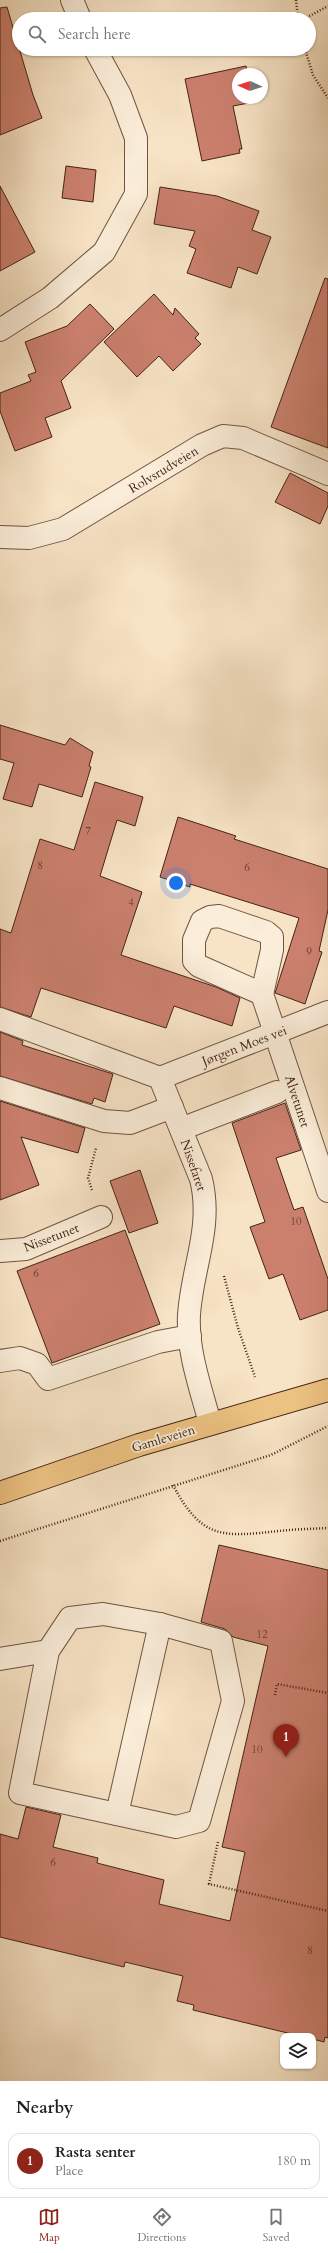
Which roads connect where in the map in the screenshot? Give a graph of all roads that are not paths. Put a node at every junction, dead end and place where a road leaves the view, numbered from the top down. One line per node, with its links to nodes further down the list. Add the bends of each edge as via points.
1 (72, 0): 2 (street)
2 (77, 12)
3 (98, 56): 4 (street, via 120,95 136,138 136,194 104,252 50,298)
4 (0, 330)
5 (328, 474): 6 (street, Rolvsrudveien, via 243,438 223,436 202,445 64,529 29,538)
6 (0, 537)
7 (262, 994): 10 (street, Alvetunet)
8 (328, 1012): 10 (street, Jørgen Moes vei)
9 (0, 1019): 11 (street)
10 (276, 1034): 11 (street, Jørgen Moes vei); 16 (street, Alvetunet)
11 (160, 1078): 14 (street, Nissefaret)
12 (0, 1088): 14 (street, via 104,1121 130,1123)
13 (277, 1092): 15 (street)
14 (172, 1107): 15 (street, Nissefaret)
15 (181, 1129): 19 (street, Nissefaret, via 205,1194 205,1228 191,1296)
16 (328, 1191)
17 (101, 1217): 18 (street, Nissetunet, via 26,1249)
18 (0, 1251)
19 (190, 1336): 20 (street, via 158,1342 48,1380 37,1364 20,1358); 22 (street, Nissefaret, via 196,1372)
20 (0, 1361)
21 (328, 1390): 22 (main road, Gamleveien)
22 (210, 1423): 23 (main road, Gamleveien)
23 (0, 1493)
24 (160, 1624): 25 (street, via 103,1614 70,1618); 27 (street); 27 (street, via 221,1641 233,1701 199,1822 176,1827)
25 (48, 1650): 26 (street); 27 (street, via 20,1793)
26 (0, 1659)
27 (117, 1814)

